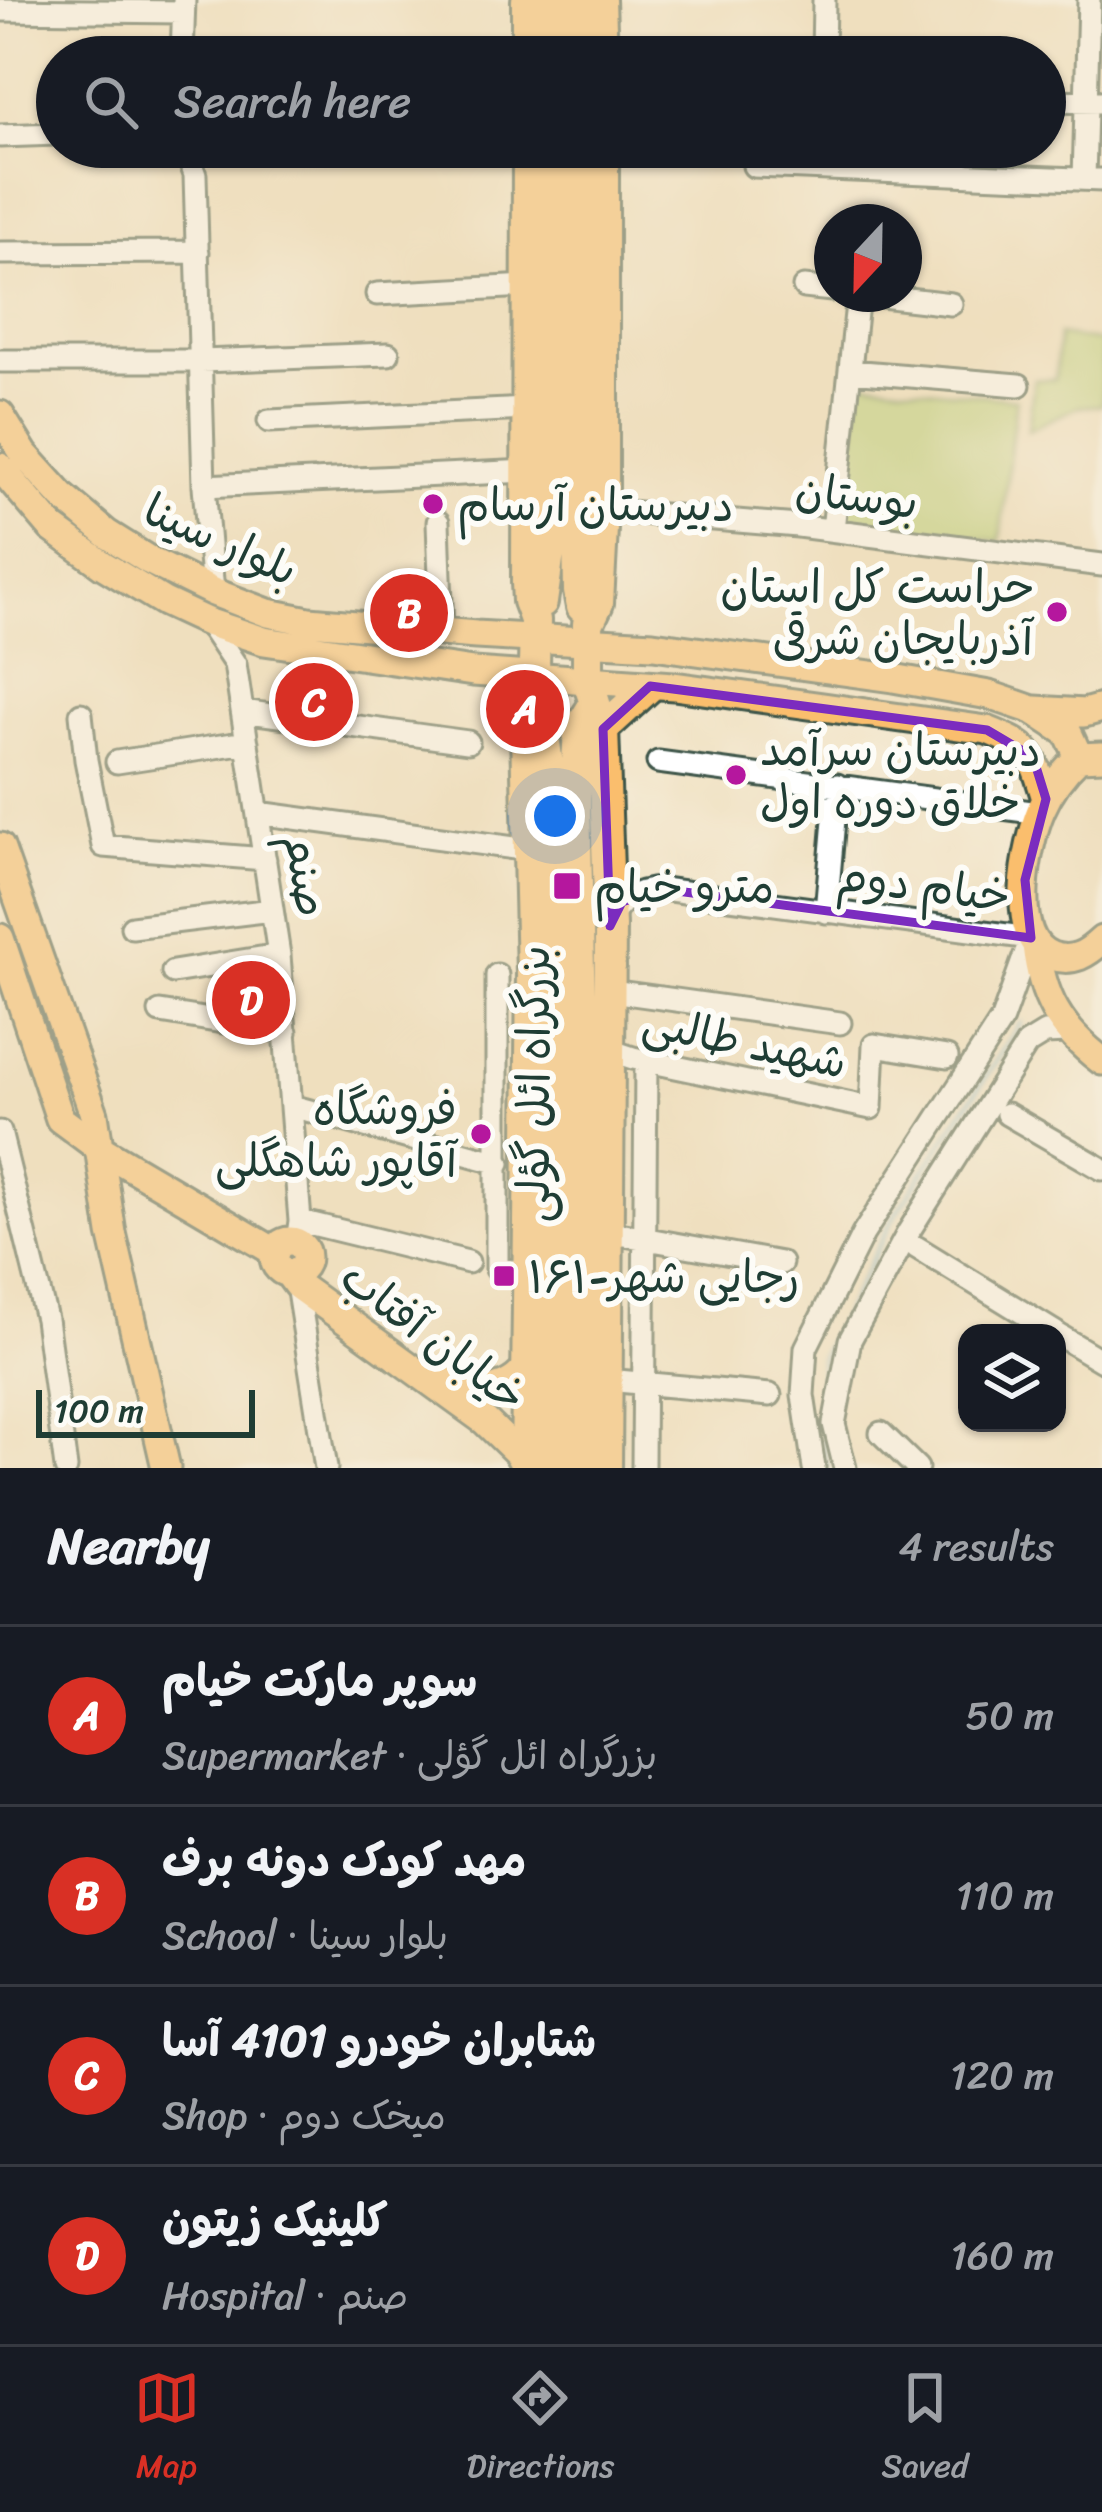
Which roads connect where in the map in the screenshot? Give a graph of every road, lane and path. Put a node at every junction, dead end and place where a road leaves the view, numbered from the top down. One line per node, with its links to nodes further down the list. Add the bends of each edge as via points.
1 (526, 0): 10 (highway)
2 (553, 0): 11 (highway)
3 (575, 0): 12 (highway)
4 (600, 0): 13 (highway)
5 (824, 0): 14 (street)
6 (1088, 0): 15 (street)
7 (183, 6): 8 (street); 9 (street)
8 (0, 10)
9 (182, 36)
10 (527, 36)
11 (553, 36)
12 (576, 36)
13 (601, 36)
14 (824, 36)
15 (1094, 102): 24 (street)
16 (36, 135): 17 (street)
17 (0, 136)
18 (192, 168): 25 (street)
19 (527, 168): 27 (highway)
20 (555, 168): 48 (highway)
21 (576, 168): 48 (highway)
22 (603, 168): 45 (highway)
23 (947, 168): 24 (street)
24 (1093, 180)
25 (198, 252): 26 (street); 36 (street)
26 (0, 253)
27 (527, 286): 30 (street); 39 (highway)
28 (804, 287): 29 (street)
29 (814, 288)
30 (377, 294)
31 (922, 301): 32 (street)
32 (951, 304)
33 (858, 312): 37 (street)
34 (388, 354): 36 (street)
35 (0, 361): 36 (street)
36 (201, 362): 44 (street)
37 (850, 371): 38 (street); 47 (street)
38 (1019, 385)
39 (528, 410): 41 (street); 43 (highway)
40 (0, 415): 50 (main road, بلوار سینا, via 24,454 92,521)
41 (268, 421)
42 (0, 467): 51 (main road, بلوار سینا, via 52,528 103,566)
43 (529, 471): 44 (street); 52 (highway)
44 (204, 486): 50 (street)
45 (603, 510): 47 (street, بوستان); 54 (highway, via 598,603)
46 (438, 522): 53 (street)
47 (833, 530): 49 (street, بوستان)
48 (565, 533): 52 (highway); 54 (highway)
49 (1102, 565)
50 (214, 592): 53 (main road, بلوار سینا, via 309,621)
51 (207, 622): 55 (main road, بلوار سینا); 56 (street)
52 (534, 630): 53 (main road, بلوار سینا); 54 (main road, بلوار سینا); 57 (highway)
53 (442, 632)
54 (588, 633): 59 (highway); 61 (main road, بلوار سینا, via 893,678)
55 (270, 642): 56 (street); 57 (main road, بلوار سینا)
56 (235, 664): 62 (street, صنم)
57 (534, 678): 59 (main road, بلوار سینا); 63 (highway)
58 (650, 686): 59 (highway); 59 (main road, بلوار سینا); 71 (main road, بلوار سینا, via 987,730 1033,757)
59 (595, 705): 78 (highway); 123 (highway, بزرگراه ائل گؤلی, via 579,729 575,797)
60 (1102, 708): 61 (main road)
61 (1034, 710): 67 (main road)
62 (242, 711): 65 (street, صنم); 66 (street)
63 (533, 713): 74 (highway, via 526,732); 127 (highway, بزرگراه ائل گؤلی, via 551,787)
64 (81, 714): 75 (street, via 104,846)
65 (247, 742): 68 (street); 72 (street, صنم)
66 (468, 742)
67 (1094, 752): 71 (main road, via 1057,780)
68 (117, 762)
69 (658, 762): 70 (street)
70 (836, 785): 71 (street); 77 (street)
71 (1043, 806): 82 (main road, via 1024,898)
72 (258, 813): 74 (street); 75 (street, صنم)
73 (0, 847): 96 (main road)
74 (529, 850): 111 (highway)
75 (265, 859): 76 (street, صنم)
76 (272, 910): 79 (street); 83 (street, صنم)
77 (826, 912): 78 (street, خیام دوم, via 648,890 622,902); 82 (street, خیام دوم)
78 (610, 926): 86 (highway)
79 (132, 927)
80 (0, 938): 99 (main road, via 60,1119)
81 (1102, 940): 82 (main road, via 1073,958 1043,952)
82 (1034, 941): 90 (main road, via 1042,986); 129 (street, via 1002,1019 863,1234 806,1348 803,1395)
83 (279, 955): 84 (street); 89 (street, صنم)
84 (173, 972)
85 (497, 975): 100 (street)
86 (610, 991): 88 (street); 91 (highway)
87 (160, 1012): 89 (street)
88 (840, 1023)
89 (286, 1032): 95 (street, صنم)
90 (1067, 1032): 94 (main road); 130 (street, via 1027,1044 850,1340 834,1424)
91 (609, 1050): 93 (street, شهید طالبی); 104 (highway)
92 (947, 1057): 93 (street, شهید طالبی, via 874,1046 871,1108)
93 (646, 1060): 106 (street)
94 (1102, 1060)
95 (292, 1106): 100 (street); 108 (street, صنم)
96 (94, 1114): 99 (main road); 102 (main road)
97 (1007, 1114): 101 (street)
98 (0, 1132): 124 (street, via 46,1319)
99 (99, 1148): 102 (main road); 105 (main road)
100 (499, 1163): 111 (street, via 496,1269)
101 (1102, 1168)
102 (156, 1180): 103 (main road, خیابان آفتاب)
103 (182, 1196): 105 (main road, via 133,1193); 108 (main road, خیابان آفتاب)
104 (608, 1232): 106 (street); 116 (highway)
105 (112, 1233): 122 (main road)
106 (645, 1241): 110 (street); 117 (street)
107 (916, 1246): 112 (street)
108 (293, 1257): 109 (street); 118 (main road, via 452,1386); 120 (main road, خیابان آفتاب); 125 (street, صنم)
109 (468, 1262)
110 (781, 1264)
111 (529, 1273): 115 (highway)
112 (1042, 1324)
113 (1066, 1339): 114 (street)
114 (1102, 1361)
115 (528, 1365): 118 (main road, via 521,1377); 126 (highway)
116 (607, 1380): 117 (street); 123 (highway)
117 (643, 1385): 119 (street); 128 (street)
118 (490, 1389): 120 (main road, via 495,1407)
119 (770, 1395)
120 (485, 1421): 126 (main road, خیابان آفتاب)
121 (880, 1433): 131 (street)
122 (165, 1464)
123 (600, 1466)
124 (66, 1468)
125 (326, 1468)
126 (526, 1468)
127 (554, 1468)
128 (643, 1468)
129 (814, 1468)
130 (845, 1468)
131 (917, 1468)

